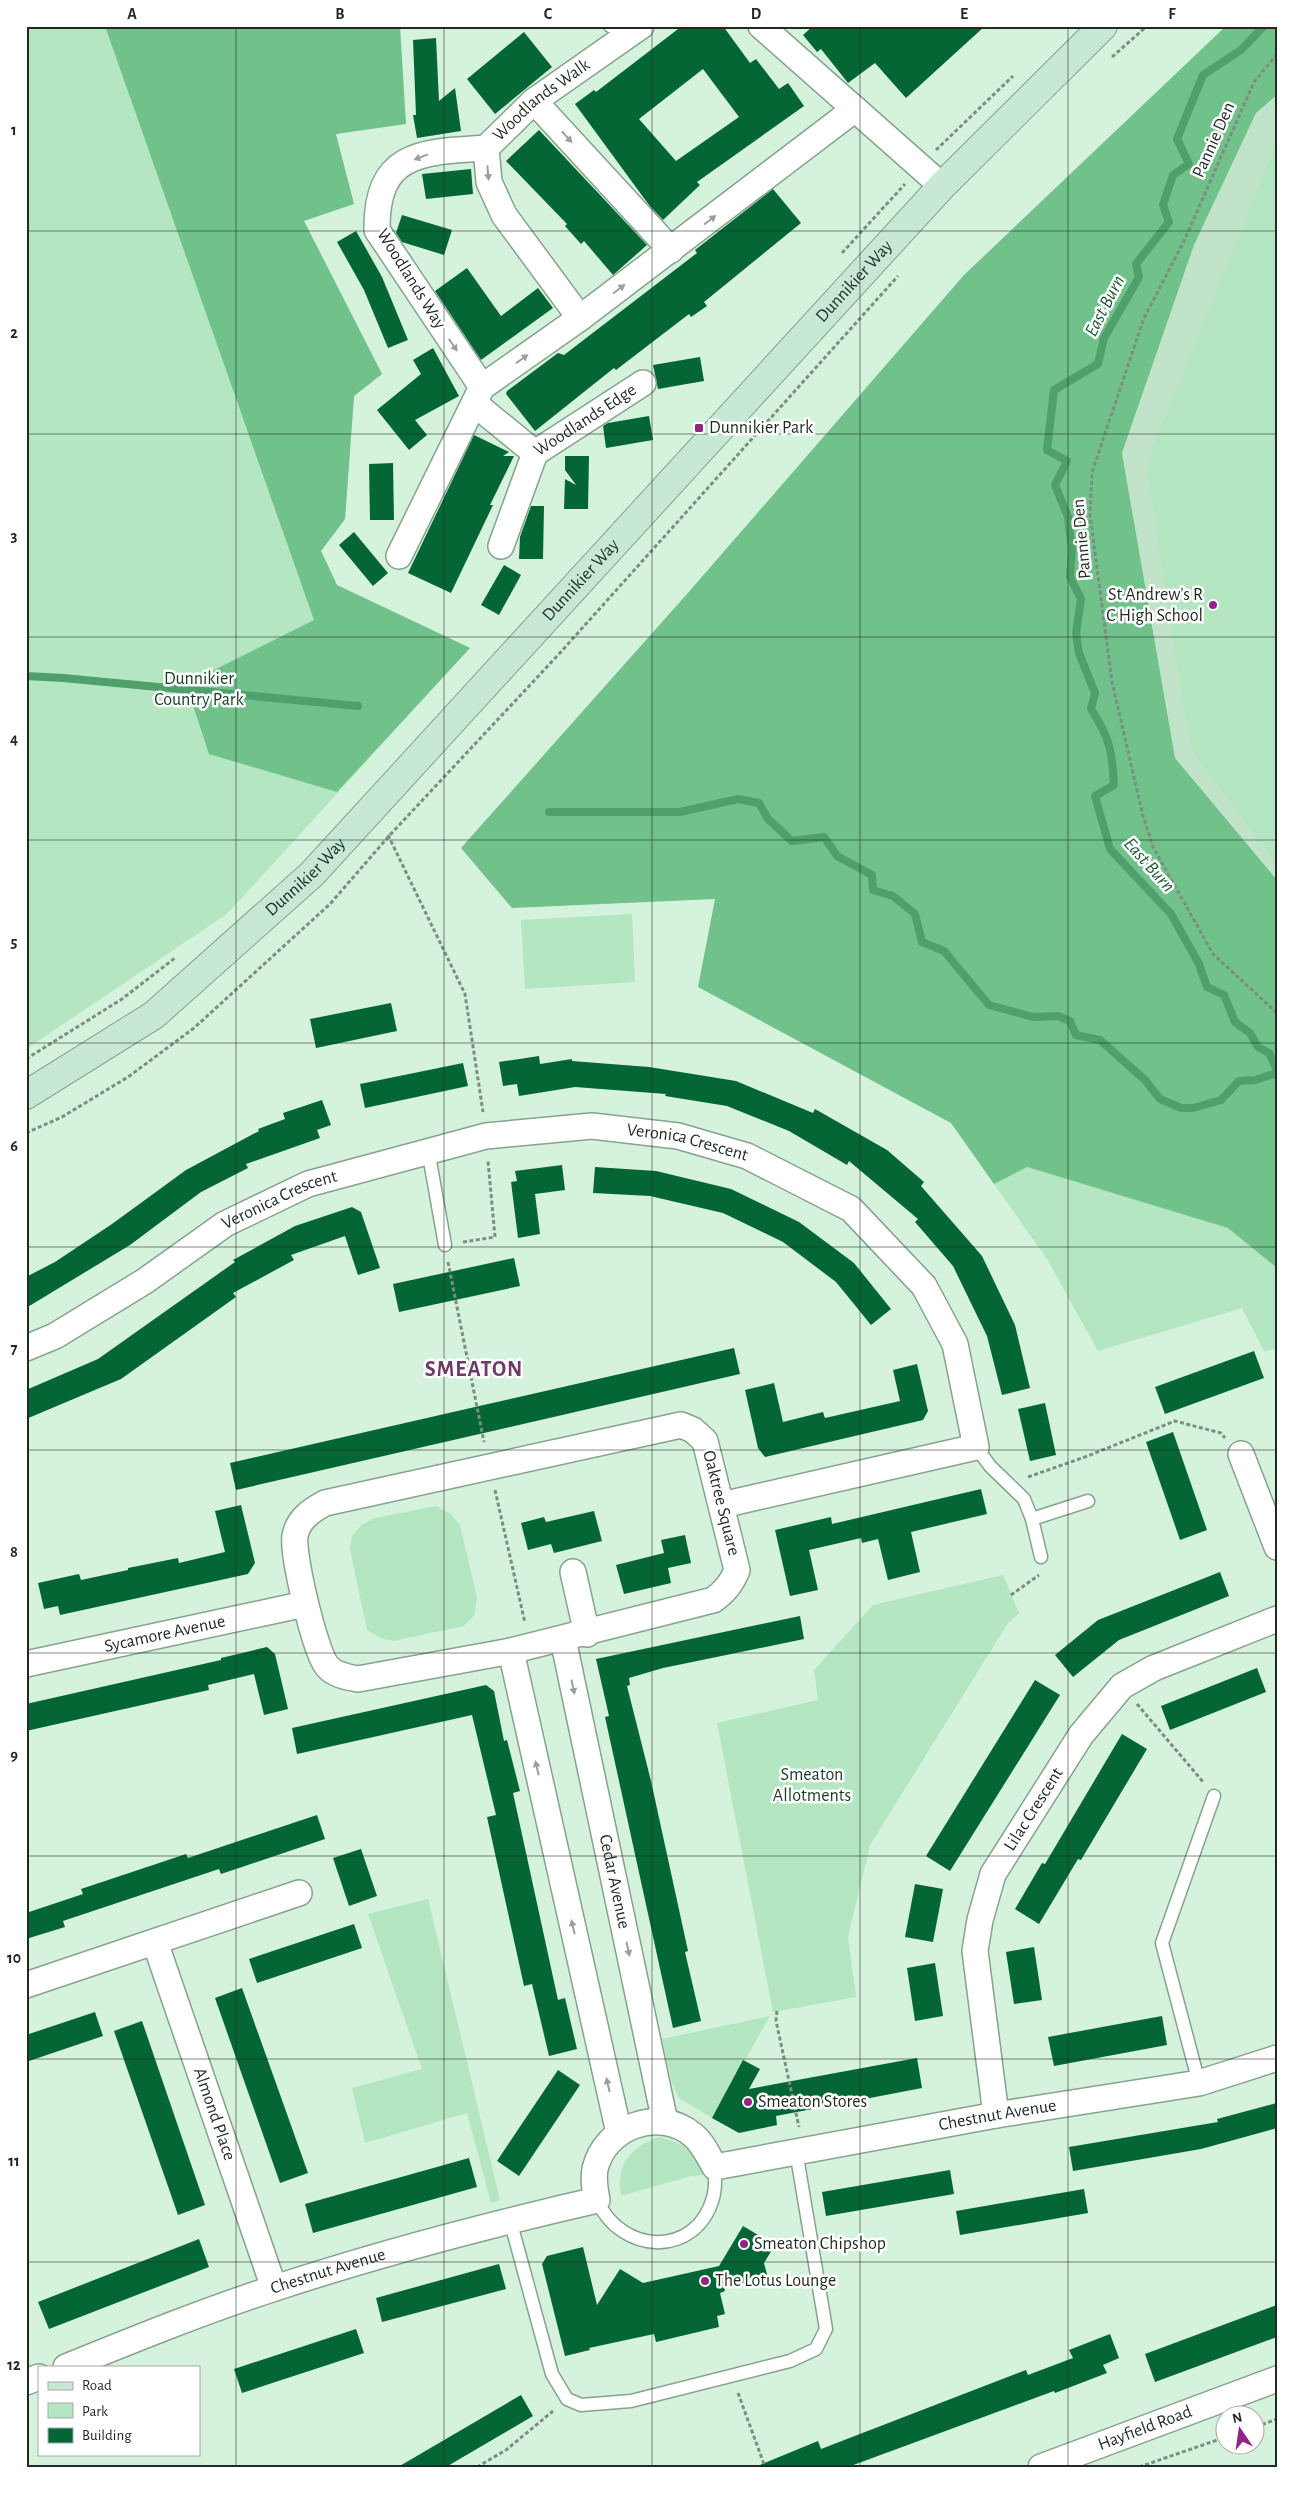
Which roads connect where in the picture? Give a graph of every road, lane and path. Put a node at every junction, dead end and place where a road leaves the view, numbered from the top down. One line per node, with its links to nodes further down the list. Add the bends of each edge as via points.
1 (761, 26): 9 (street)
2 (1103, 26): 12 (main road, Dunnikier Way)
3 (1147, 26): 6 (path)
4 (628, 29): 8 (street, Woodlands Walk)
5 (1277, 54): 24 (path, Pannie Den, via 1254,82 1184,241 1144,318 1092,472 1090,515 1112,682 1142,816 1153,847 1212,954)
6 (1111, 58)
7 (1017, 72): 11 (path)
8 (534, 101): 10 (street, Woodlands Walk); 13 (street, one-way to 13)
9 (855, 109): 11 (street); 13 (street, one-way to 9)
10 (486, 148): 16 (street, Woodlands Walk, one-way to 16, via 489,182 504,215); 18 (street, Woodlands Way, one-way to 18, via 436,151 398,166 387,178 377,209 377,230)
11 (920, 167): 12 (street); 14 (path)
12 (942, 186): 26 (main road, Dunnikier Way, via 312,874 154,1015)
13 (671, 250): 16 (street, one-way to 13)
14 (838, 258)
15 (904, 269): 22 (path, via 559,654)
16 (580, 318): 18 (street, one-way to 16)
17 (643, 383): 19 (street, Woodlands Edge)
18 (479, 396): 19 (street, Woodlands Way); 21 (street)
19 (535, 453): 20 (street, Woodlands Edge)
20 (501, 546)
21 (399, 556)
22 (389, 836): 27 (path, via 330,904 194,1028 128,1077 62,1117); 28 (path, via 466,994)
23 (176, 958): 25 (path, via 122,999)
24 (1277, 1013)
25 (26, 1059)
26 (26, 1095)
27 (26, 1133)
28 (486, 1136): 29 (street, Veronica Crescent); 30 (path, via 495,1237); 33 (street, Veronica Crescent, via 592,1126 678,1136 746,1156 851,1208 924,1286 955,1344)
29 (428, 1150): 30 (lane); 32 (street, Veronica Crescent, via 308,1184 224,1224 145,1281 55,1336)
30 (444, 1245): 31 (path)
31 (459, 1316)
32 (26, 1348)
33 (976, 1447): 35 (lane, via 990,1466); 37 (street)
34 (1241, 1454): 35 (path, via 1221,1433 1175,1421); 39 (street)
35 (1009, 1483): 38 (lane, via 1024,1499)
36 (1088, 1501): 38 (lane)
37 (722, 1505): 43 (street, Oaktree Square, via 705,1441 682,1425 325,1503 308,1513 295,1536); 45 (street, Oaktree Square, via 737,1570 724,1593 713,1600)
38 (1032, 1519): 40 (lane)
39 (1277, 1547)
40 (1041, 1557): 42 (path, via 1040,1575)
41 (573, 1572): 45 (street)
42 (1011, 1595)
43 (305, 1604): 47 (street, Oaktree Square, via 322,1659 328,1668 344,1676 358,1679); 48 (street, Sycamore Avenue)
44 (1277, 1620): 49 (street, Lilac Crescent, via 1154,1668)
45 (587, 1634): 46 (street, Oaktree Square)
46 (563, 1639): 47 (street, Oaktree Square); 58 (street, Cedar Avenue, one-way to 58)
47 (511, 1651): 59 (street, one-way to 47)
48 (26, 1664)
49 (1122, 1686): 50 (path); 57 (street, Lilac Crescent, via 1081,1735 993,1874 975,1951)
50 (1214, 1796): 56 (lane, via 1162,1943)
51 (299, 1893): 52 (street)
52 (155, 1942): 53 (street); 64 (street, Almond Place)
53 (26, 1984)
54 (777, 2011): 60 (path, via 776,2021)
55 (1277, 2058): 56 (street, Chestnut Avenue)
56 (1199, 2083): 57 (street, Chestnut Avenue)
57 (996, 2115): 60 (street, Chestnut Avenue)
58 (665, 2122): 59 (street, via 640,2123); 61 (street, via 692,2134 702,2143)
59 (619, 2133): 62 (street, via 610,2141 598,2162 594,2185)
60 (800, 2150): 61 (street, Chestnut Avenue); 66 (lane, via 826,2329 816,2349 790,2362)
61 (715, 2167): 62 (lane, via 714,2196 704,2216 691,2230 670,2241 649,2242 623,2233 612,2224)
62 (597, 2200): 63 (street, Chestnut Avenue)
63 (510, 2220): 64 (street, Chestnut Avenue); 70 (lane, via 552,2374)
64 (274, 2288): 65 (street, Chestnut Avenue)
65 (69, 2366)
66 (732, 2376): 70 (lane, via 632,2401 581,2405); 73 (path)
67 (38, 2377): 69 (street)
68 (1277, 2379): 74 (street, Hayfield Road)
69 (26, 2382)
70 (567, 2399): 72 (path, via 506,2450)
71 (1216, 2440): 75 (path)
72 (477, 2467)
73 (765, 2467)
74 (1040, 2467)
75 (1139, 2467)

